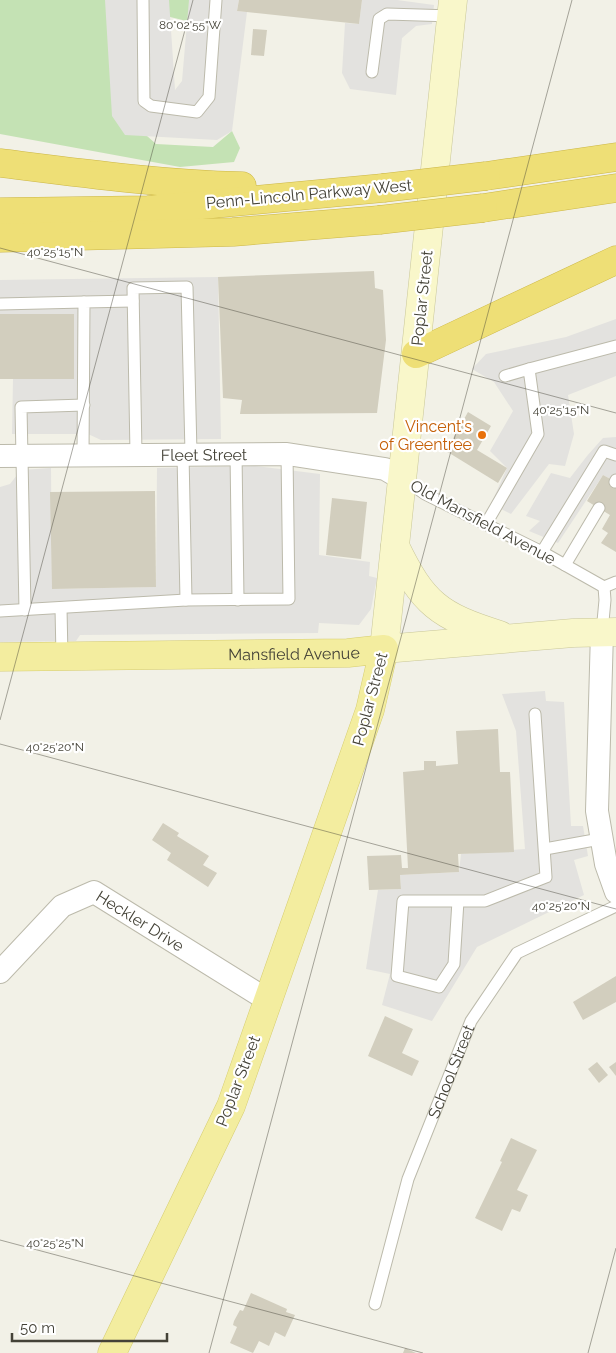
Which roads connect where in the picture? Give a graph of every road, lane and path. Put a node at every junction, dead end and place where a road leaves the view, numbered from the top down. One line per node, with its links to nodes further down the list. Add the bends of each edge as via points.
1 (143, 0): 2 (lane, via 144,101 151,106 197,112 208,97)
2 (216, 0)
3 (452, 8): 4 (lane, via 387,14 379,19); 16 (main road, Poplar Street)
4 (372, 72)
5 (616, 156): 7 (highway, Penn-Lincoln Parkway West, bridge)
6 (0, 162): 7 (highway, via 208,185)
7 (380, 188): 9 (highway, Penn-Lincoln Parkway West, via 148,210)
8 (616, 188): 10 (highway, Penn-Lincoln Parkway West, bridge, via 379,220 233,232)
9 (0, 212)
10 (0, 238)
11 (616, 260): 16 (highway)
12 (133, 301): 13 (lane); 20 (lane, via 133,288 187,287); 22 (lane)
13 (84, 302): 14 (lane); 19 (lane)
14 (0, 304)
15 (616, 346): 17 (lane)
16 (416, 354): 28 (main road, Poplar Street)
17 (529, 369): 18 (lane); 30 (lane, via 538,434)
18 (505, 376)
19 (84, 405): 24 (lane); 27 (lane, via 21,407)
20 (187, 453): 21 (street, Fleet Street); 22 (street, Fleet Street); 36 (lane)
21 (236, 453): 23 (street, Fleet Street); 37 (lane)
22 (136, 454): 24 (street, Fleet Street)
23 (288, 454): 28 (street, Fleet Street, via 386,469); 37 (lane, via 289,599)
24 (83, 455): 27 (street, Fleet Street)
25 (616, 455): 32 (lane, via 604,451)
26 (0, 456): 27 (street, Fleet Street)
27 (23, 456): 39 (lane)
28 (402, 479): 30 (lane, Old Mansfield Avenue); 31 (main road, Poplar Street)
29 (599, 508): 33 (lane)
30 (486, 524): 32 (lane, Old Mansfield Avenue)
31 (395, 546): 42 (main road, via 418,588 443,612 460,622); 43 (main road, Poplar Street)
32 (542, 552): 33 (lane, Old Mansfield Avenue)
33 (565, 565): 35 (lane, Old Mansfield Avenue)
34 (616, 582): 35 (lane)
35 (604, 587): 41 (lane)
36 (186, 600): 37 (lane); 38 (lane)
37 (238, 600)
38 (61, 608): 39 (lane); 44 (lane)
39 (25, 610): 40 (lane)
40 (0, 611)
41 (609, 632): 42 (main road, Mansfield Avenue); 47 (street, via 597,811)
42 (511, 638): 43 (main road, Mansfield Avenue)
43 (384, 649): 44 (main road, Mansfield Avenue, via 348,653); 53 (main road, Poplar Street, via 370,710)
44 (62, 656): 45 (main road, Mansfield Avenue)
45 (0, 657)
46 (535, 714): 48 (lane)
47 (600, 839): 48 (lane); 49 (street)
48 (545, 849): 50 (lane, via 546,877 485,901)
49 (615, 883)
50 (458, 901): 50 (lane, via 403,901 397,976 439,987 454,964)
51 (616, 906): 54 (lane, School Street, via 517,953 471,1021 408,1179)
52 (0, 972): 53 (street, Heckler Drive, via 62,906 94,892)
53 (268, 1001): 55 (main road, Poplar Street, via 231,1106)
54 (374, 1304)
55 (112, 1353)

